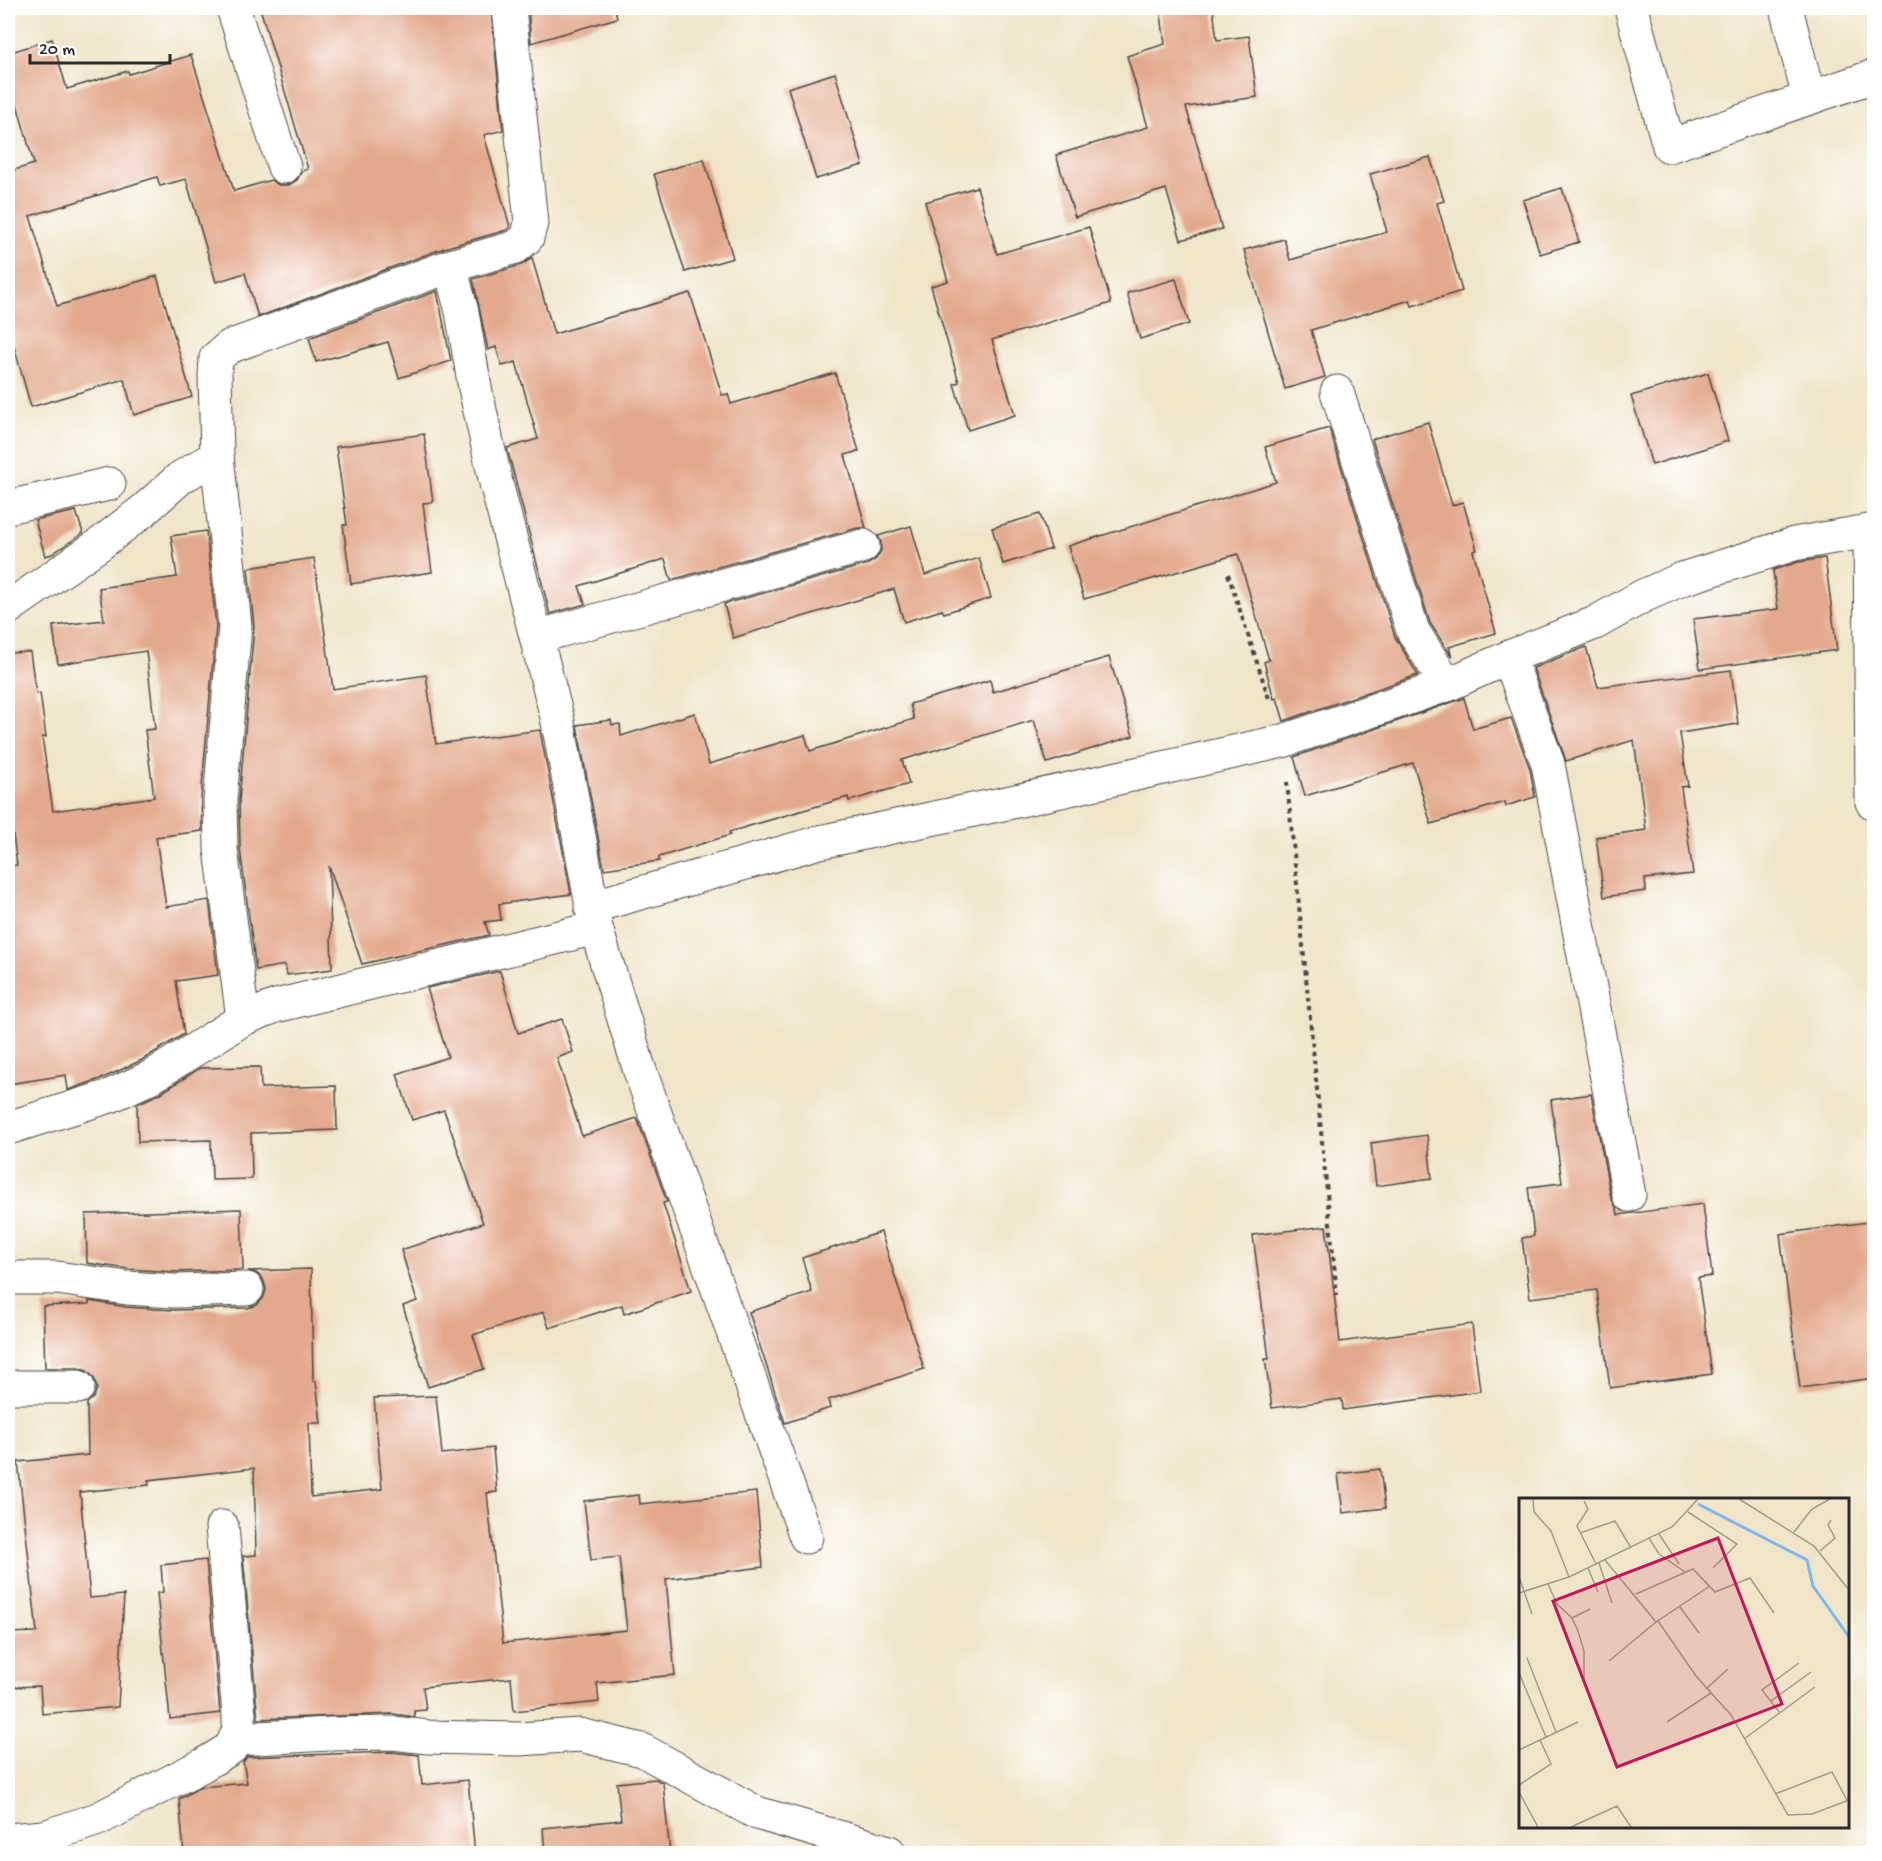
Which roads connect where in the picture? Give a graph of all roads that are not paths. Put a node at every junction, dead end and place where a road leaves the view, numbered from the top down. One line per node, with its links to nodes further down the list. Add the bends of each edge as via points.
1 (233, 8): 7 (street)
2 (509, 8): 8 (street, via 531,223 527,238 516,248)
3 (1631, 8): 6 (street, via 1668,146)
4 (1786, 8): 6 (street)
5 (1875, 76): 6 (street)
6 (1809, 98)
7 (284, 167)
8 (450, 266): 10 (street, via 229,347 216,358); 16 (street, via 496,483)
9 (1336, 392): 18 (street, via 1413,631)
10 (217, 456): 15 (street, via 180,478 100,544); 21 (street, via 235,626 220,800 221,849)
11 (108, 484): 12 (street)
12 (8, 507)
13 (1872, 531): 17 (street, via 1794,544 1682,579 1595,623); 19 (street)
14 (863, 546): 16 (street)
15 (8, 608)
16 (537, 637): 20 (street, via 570,779)
17 (1509, 657): 18 (street); 23 (street, via 1548,764)
18 (1447, 685): 20 (street, via 1282,741 820,842)
19 (1872, 802)
20 (594, 918): 21 (street, via 276,1006); 29 (street, via 639,1068)
21 (243, 1019): 22 (street, via 150,1077 110,1096)
22 (8, 1128)
23 (1629, 1195)
24 (8, 1278): 25 (street, via 57,1278 174,1291)
25 (247, 1289)
26 (8, 1387): 27 (street)
27 (78, 1387)
28 (222, 1527): 30 (street, via 240,1715)
29 (806, 1537)
30 (236, 1739): 31 (street, via 231,1748 203,1766 98,1819 44,1837); 32 (street, via 393,1733 510,1739 580,1735 642,1750 757,1813)
31 (8, 1840)
32 (889, 1852)

